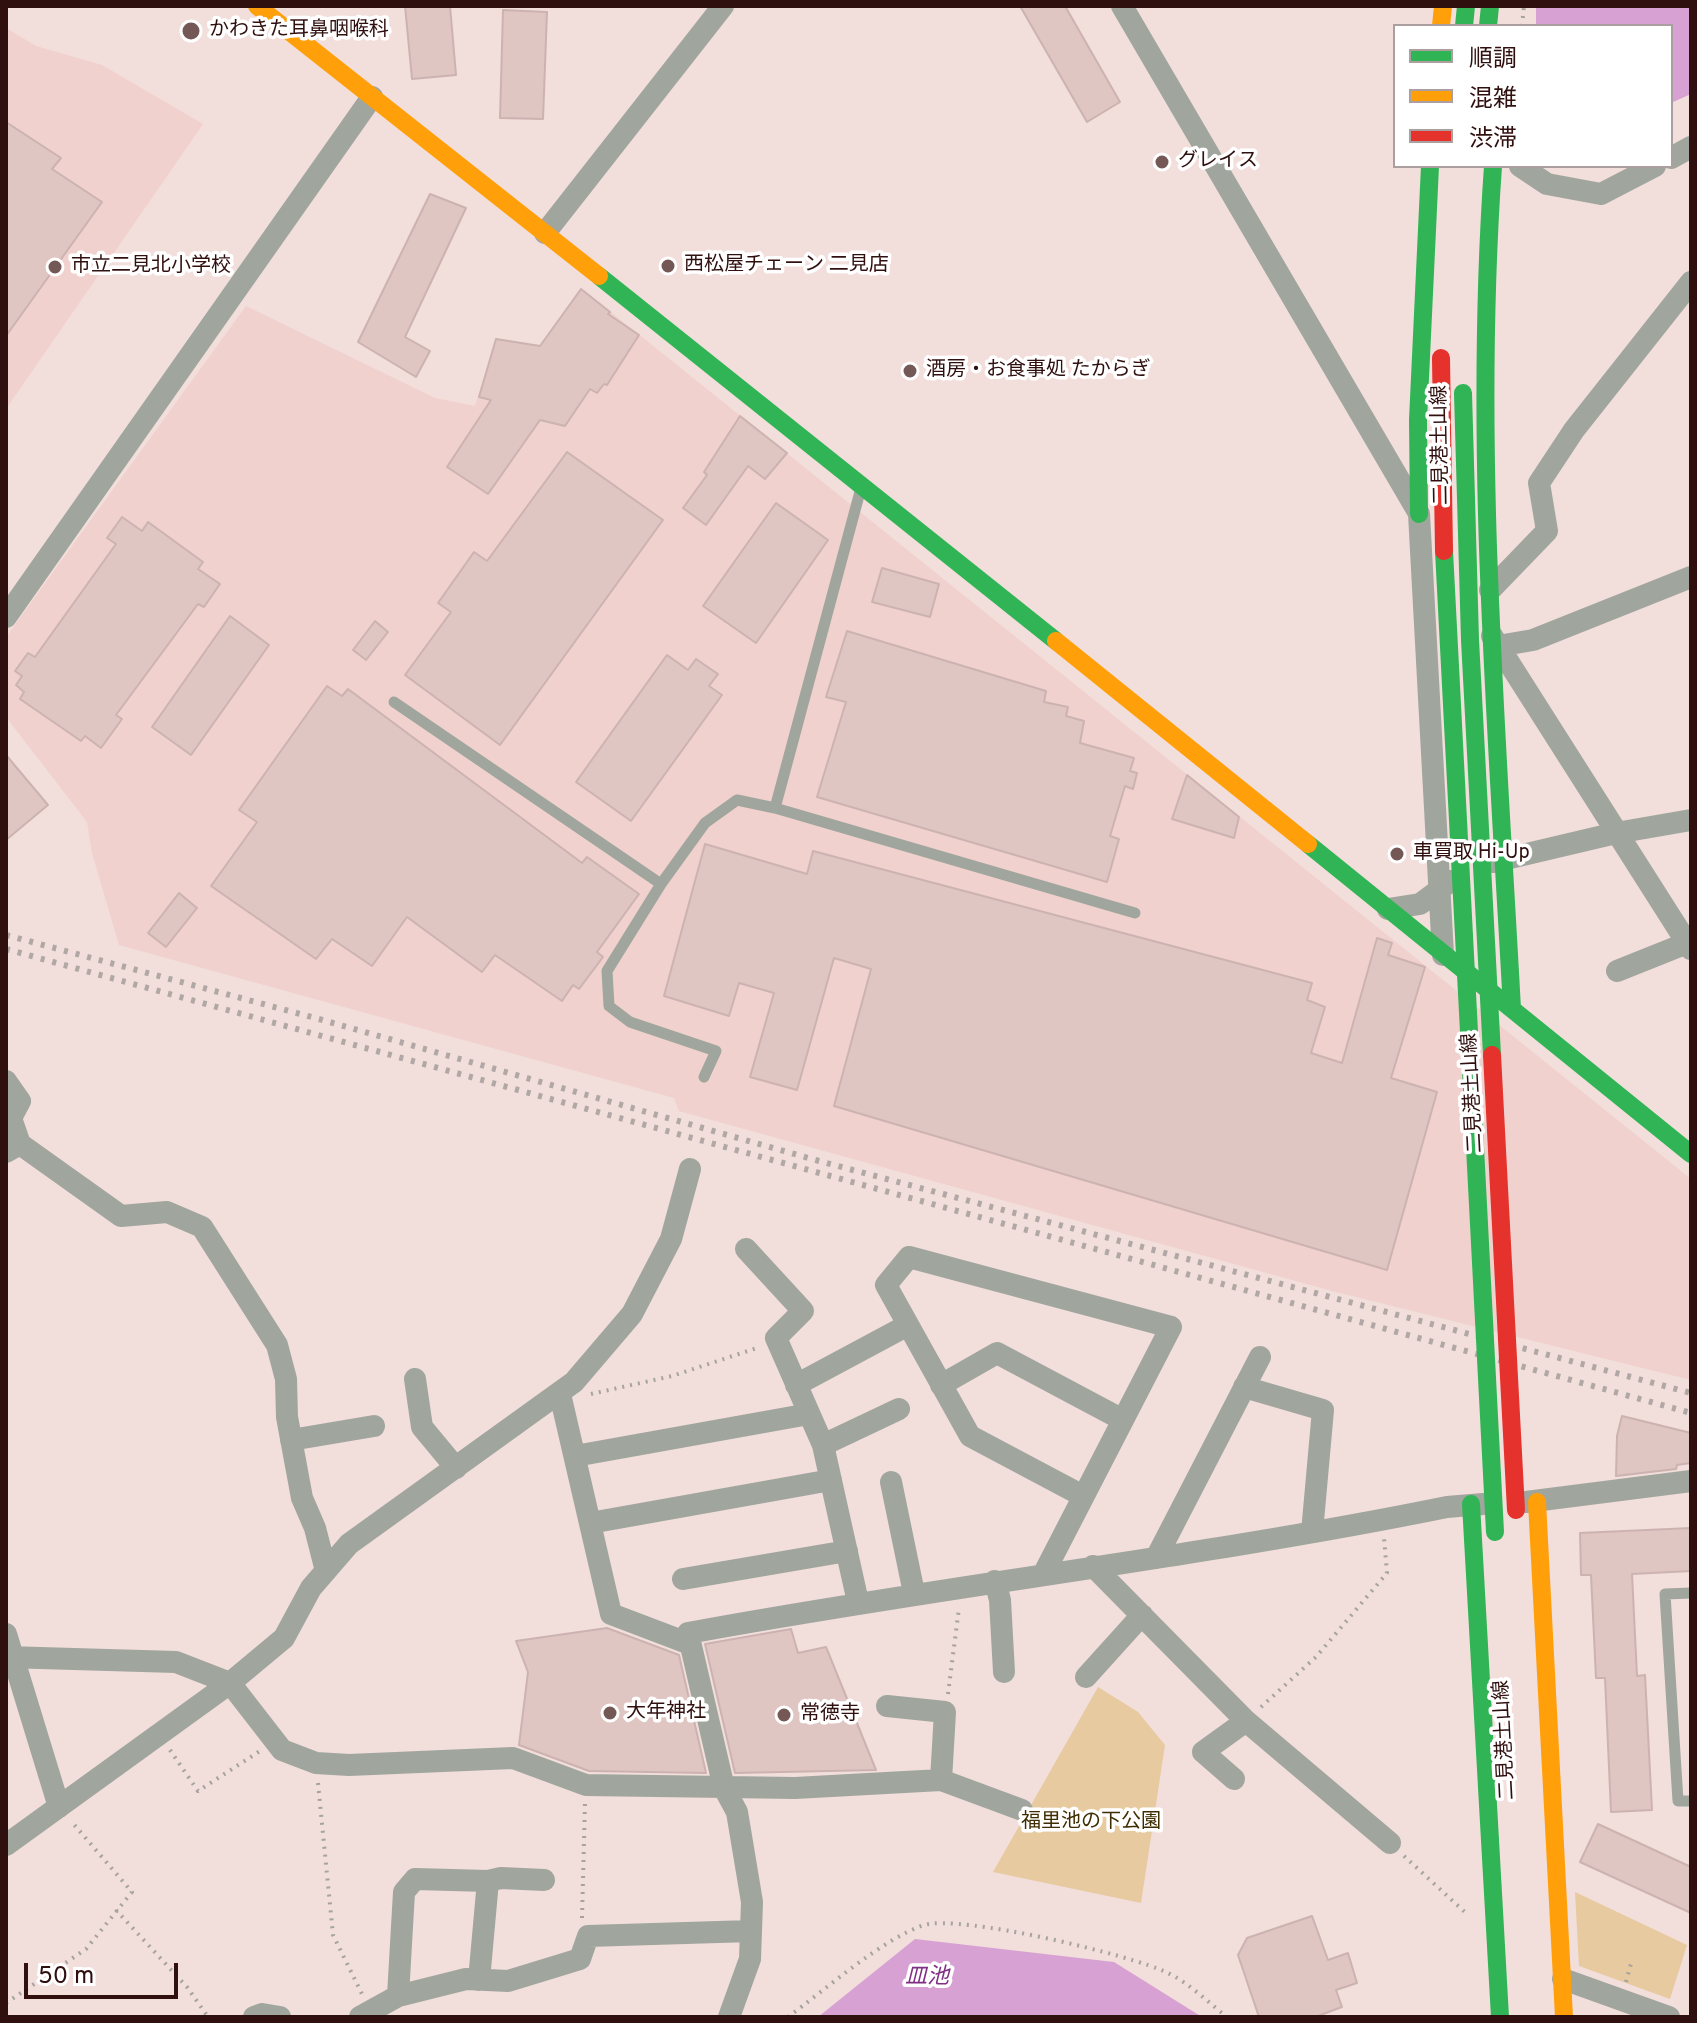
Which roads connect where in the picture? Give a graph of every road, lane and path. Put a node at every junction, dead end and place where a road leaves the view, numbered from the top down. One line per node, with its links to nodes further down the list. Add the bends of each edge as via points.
1 (257, 6): 4 (main road)
2 (723, 6): 13 (street)
3 (1122, 6): 18 (street)
4 (372, 97): 13 (main road); 21 (street)
5 (1691, 147): 6 (street)
6 (1673, 157)
7 (1430, 168): 18 (main road)
8 (1449, 168): 12 (main road)
9 (1493, 168): 20 (main road, via 1487,226 1484,455)
10 (1523, 168): 11 (street, via 1547,184 1601,194)
11 (1651, 168)
12 (1446, 231)
13 (545, 233): 17 (main road)
14 (1691, 282): 20 (street, via 1574,430 1539,483 1547,531)
15 (1441, 350): 68 (main road, 二見港土山線, bridge, via 1445,602)
16 (1463, 372): 67 (main road, 二見港土山線, bridge, via 1470,640)
17 (862, 484): 24 (lane); 30 (main road)
18 (1419, 514): 22 (street); 29 (street)
19 (1691, 577): 22 (street, via 1533,640)
20 (1490, 590): 22 (main road)
21 (6, 617)
22 (1495, 642): 26 (street); 27 (main road)
23 (394, 702): 28 (lane)
24 (775, 808): 28 (lane, via 737,800 705,823); 31 (lane)
25 (1691, 820): 26 (street)
26 (1616, 833): 27 (street); 32 (street)
27 (1505, 857): 29 (street); 35 (main road)
28 (661, 884): 36 (lane, via 607,971 609,1006 630,1022 716,1051)
29 (1441, 886): 30 (street, via 1420,904); 33 (street)
30 (1388, 909): 33 (main road)
31 (1135, 913)
32 (1689, 946): 34 (street)
33 (1443, 955): 35 (main road)
34 (1617, 971)
35 (1512, 1009): 39 (main road)
36 (704, 1077)
37 (6, 1081): 38 (street, via 20,1101 11,1118)
38 (13, 1148): 54 (street, via 121,1216 167,1212 202,1227 277,1345)
39 (1691, 1154)
40 (690, 1169): 49 (street, via 671,1239 632,1314)
41 (746, 1249): 43 (street, via 803,1311)
42 (908, 1325): 46 (street); 47 (street); 52 (street, via 886,1285 909,1257 1171,1327)
43 (776, 1338): 46 (street); 49 (path, via 672,1376)
44 (1260, 1357): 48 (street)
45 (415, 1379): 57 (street, via 422,1427)
46 (796, 1385): 51 (street)
47 (941, 1385): 52 (street, via 997,1353); 61 (street, via 970,1436)
48 (1244, 1387): 66 (street, via 1323,1410); 70 (street)
49 (561, 1398): 56 (street); 57 (street)
50 (899, 1409): 55 (street)
51 (809, 1414): 55 (street); 56 (street)
52 (1123, 1420): 61 (street)
53 (374, 1426): 54 (street)
54 (291, 1440): 72 (street, via 302,1498)
55 (823, 1445): 58 (street)
56 (575, 1456): 65 (street)
57 (456, 1468): 72 (street, via 349,1544)
58 (831, 1480): 65 (street); 69 (street)
59 (1691, 1481): 62 (street)
60 (891, 1482): 77 (street)
61 (1083, 1496): 73 (street)
62 (1537, 1502): 63 (street); 109 (main road)
63 (1471, 1504): 64 (street); 120 (main road)
64 (1382, 1520): 66 (street); 89 (path, via 1387,1573 1316,1657)
65 (590, 1523): 82 (street, via 611,1614)
66 (1312, 1532): 70 (street)
67 (1517, 1532)
68 (1495, 1540)
69 (847, 1551): 74 (street); 79 (street)
70 (1156, 1558): 71 (street)
71 (1093, 1566): 73 (street); 80 (street)
72 (326, 1571): 86 (street, via 284,1638)
73 (1044, 1573): 75 (street)
74 (683, 1579)
75 (995, 1581): 76 (street); 84 (street)
76 (962, 1586): 77 (street); 88 (path)
77 (914, 1593): 79 (street)
78 (1691, 1593): 97 (lane, via 1665,1594 1678,1801)
79 (858, 1602): 82 (street, via 688,1633)
80 (1142, 1615): 85 (street); 89 (street)
81 (6, 1634): 83 (street)
82 (690, 1644): 96 (street)
83 (10, 1657): 86 (street, via 176,1662); 98 (street)
84 (1004, 1672)
85 (1086, 1677)
86 (230, 1683): 90 (street); 91 (street)
87 (887, 1706): 88 (street)
88 (945, 1712): 94 (street)
89 (1246, 1721): 93 (street, via 1203,1752); 100 (street)
90 (159, 1734): 91 (path, via 198,1791); 98 (street)
91 (275, 1741): 92 (street, via 282,1750)
92 (316, 1763): 95 (street, via 513,1758); 113 (path, via 333,1935)
93 (1234, 1779)
94 (941, 1780): 96 (street); 99 (street)
95 (586, 1785): 96 (street); 108 (path, via 580,1912)
96 (724, 1788): 107 (street, via 737,1812 752,1902)
97 (1691, 1801)
98 (59, 1807): 101 (street); 105 (path, via 132,1892)
99 (1022, 1810)
100 (1390, 1843): 106 (path)
101 (6, 1845)
102 (544, 1880): 103 (street)
103 (488, 1881): 110 (street); 111 (street, via 415,1879 404,1892)
104 (1513, 1907): 121 (main road)
105 (116, 1910): 112 (path, via 86,1949); 114 (path)
106 (1477, 1923)
107 (751, 1931): 108 (street); 117 (street, via 750,1959)
108 (588, 1936): 110 (street, via 580,1959 508,1981)
109 (1563, 1979): 122 (main road); 123 (street)
110 (479, 1980): 111 (street)
111 (398, 1996): 113 (street)
112 (6, 2003)
113 (365, 2014)
114 (208, 2017)
115 (254, 2017): 116 (street)
116 (280, 2017)
117 (729, 2017)
118 (788, 2017): 119 (path, via 891,1943 926,1924 958,1923 1123,1955 1171,1974)
119 (1227, 2017)
120 (1500, 2017)
121 (1518, 2017)
122 (1564, 2017)
123 (1669, 2017)

